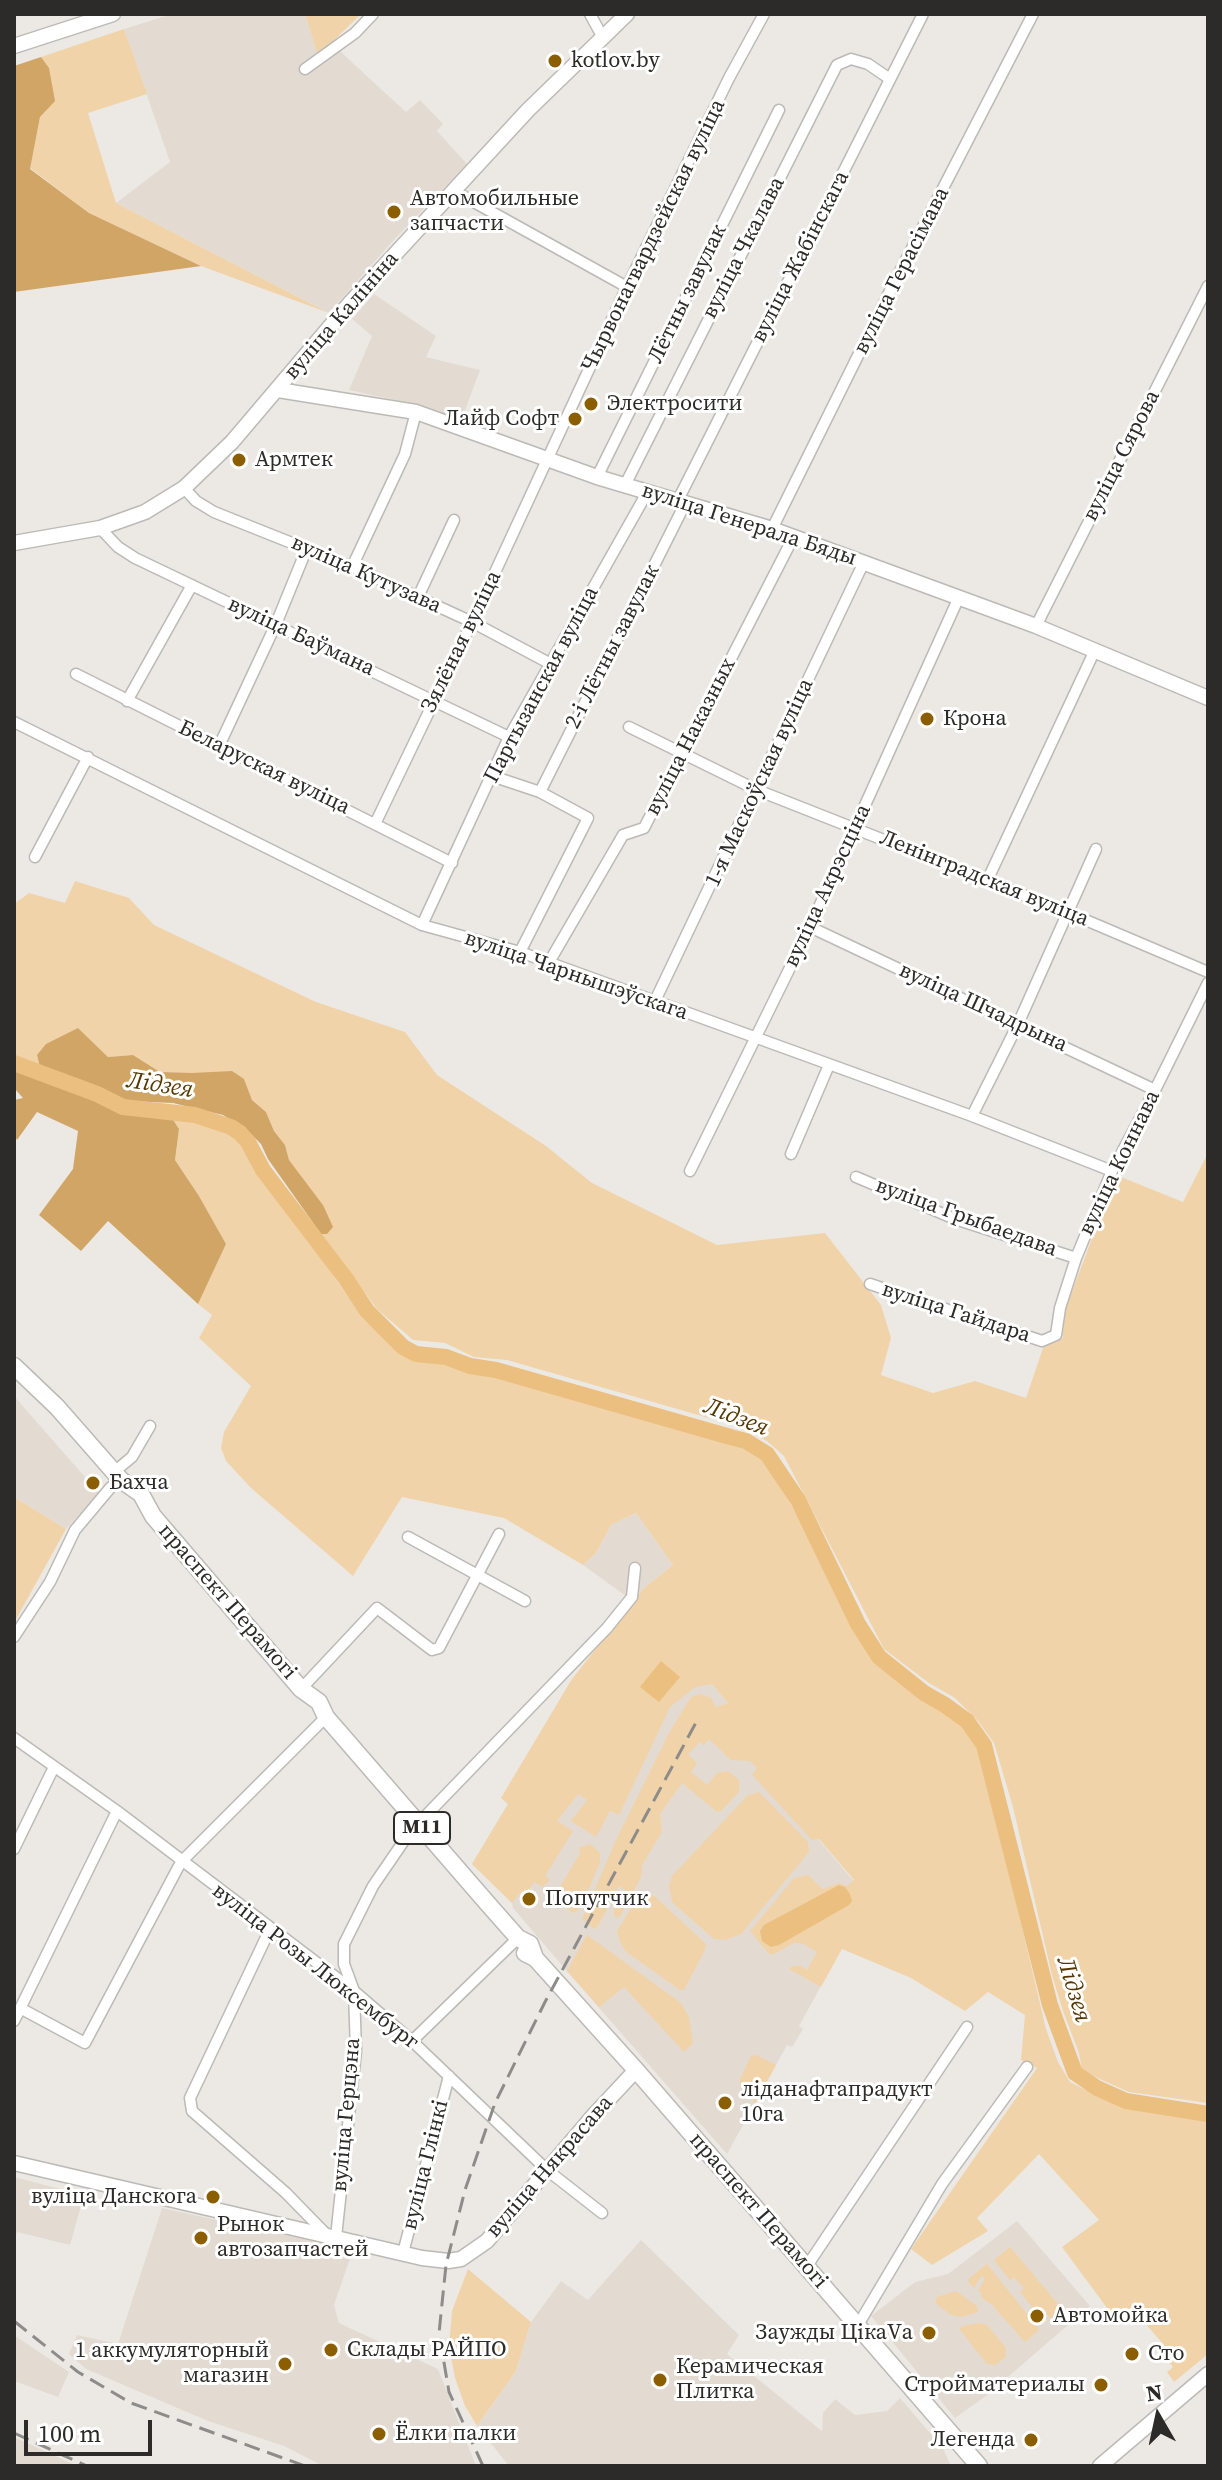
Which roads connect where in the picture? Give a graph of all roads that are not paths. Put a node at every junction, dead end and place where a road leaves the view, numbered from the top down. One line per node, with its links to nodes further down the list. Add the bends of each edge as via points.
1 (113, 14): 9 (main road)
2 (373, 14): 10 (street)
3 (590, 14): 8 (street)
4 (627, 14): 8 (main road, вуліца Калініна)
5 (764, 14): 15 (street, Чырвонагвардзейская вуліца)
6 (923, 14): 11 (street, вуліца Жабінскага)
7 (1033, 14): 26 (street, вуліца Герасімава)
8 (602, 36): 13 (main road, вуліца Калініна)
9 (14, 46)
10 (305, 69)
11 (890, 79): 20 (street, вуліца Чкалава, via 851,59 837,65); 23 (street, вуліца Жабінскага)
12 (779, 110): 19 (street, Лётны завулак)
13 (454, 191): 15 (street); 16 (main road, вуліца Калініна)
14 (1208, 286): 37 (street, вуліца Сярова)
15 (627, 287): 18 (street, Чырвонагвардзейская вуліца)
16 (278, 390): 17 (main road, вуліца Генерала Бяды); 21 (main road, вуліца Калініна)
17 (416, 412): 18 (main road, вуліца Генерала Бяды); 31 (street, via 405,454)
18 (548, 459): 19 (main road, вуліца Генерала Бяды); 35 (street, Зялёная вуліца)
19 (597, 477): 20 (main road, вуліца Генерала Бяды)
20 (625, 485): 22 (main road, вуліца Генерала Бяды)
21 (184, 488): 25 (main road, вуліца Калініна, via 145,512); 29 (street, вуліца Кутузава, via 214,512)
22 (648, 491): 23 (main road, вуліца Генерала Бяды); 39 (street, Партызанская вуліца)
23 (682, 501): 26 (main road, вуліца Генерала Бяды); 52 (street, 2-і Лётны завулак)
24 (454, 520): 33 (street)
25 (100, 528): 28 (main road, вуліца Калініна); 32 (street, вуліца Баўмана, via 135,558)
26 (772, 529): 27 (main road, вуліца Генерала Бяды)
27 (794, 536): 30 (main road, вуліца Генерала Бяды); 48 (street, вуліца Наказных)
28 (14, 543)
29 (307, 548): 31 (street, вуліца Кутузава); 36 (street)
30 (864, 562): 34 (main road, вуліца Генерала Бяды); 51 (street, 1-я Маскоўская вуліца)
31 (352, 567): 33 (street, вуліца Кутузава)
32 (192, 585): 36 (street, вуліца Баўмана); 43 (street)
33 (418, 597): 35 (street, вуліца Кутузава)
34 (959, 597): 37 (main road, вуліца Генерала Бяды); 54 (street, вуліца Акрэсціна)
35 (472, 622): 39 (street, вуліца Кутузава); 42 (street, Зялёная вуліца)
36 (276, 624): 42 (street, вуліца Баўмана); 47 (street)
37 (1036, 626): 38 (main road, вуліца Генерала Бяды)
38 (1095, 650): 41 (main road, вуліца Генерала Бяды); 58 (street)
39 (549, 663): 46 (street, Партызанская вуліца)
40 (76, 674): 43 (street, Беларуская вуліца)
41 (1208, 698)
42 (434, 700): 46 (street, вуліца Баўмана); 53 (street, Зялёная вуліца)
43 (127, 701): 47 (street, Беларуская вуліца)
44 (14, 722): 49 (street, вуліца Чарнышэўскага)
45 (629, 727): 48 (street, Ленінградская вуліца)
46 (509, 737): 50 (street, Партызанская вуліца)
47 (219, 746): 53 (street, Беларуская вуліца)
48 (683, 753): 51 (street, Ленінградская вуліца); 63 (street, вуліца Наказных, via 644,828 623,835)
49 (88, 757): 56 (street); 60 (street, вуліца Чарнышэўскага)
50 (492, 776): 52 (street); 57 (street, Партызанская вуліца)
51 (757, 790): 54 (street, Ленінградская вуліца); 66 (street, 1-я Маскоўская вуліца)
52 (540, 792): 62 (street, via 588,818)
53 (375, 824): 57 (street, Беларуская вуліца)
54 (855, 827): 58 (street, Ленінградская вуліца); 61 (street, вуліца Акрэсціна)
55 (1096, 849): 59 (street)
56 (35, 857)
57 (452, 863): 60 (street, Партызанская вуліца)
58 (987, 881): 59 (street, Ленінградская вуліца)
59 (1069, 913): 64 (street, Ленінградская вуліца); 67 (street)
60 (422, 925): 62 (street, вуліца Чарнышэўскага)
61 (810, 927): 67 (street, вуліца Шчадрына); 68 (street, вуліца Акрэсціна)
62 (520, 952): 63 (street, вуліца Чарнышэўскага)
63 (548, 964): 66 (street, вуліца Чарнышэўскага)
64 (1208, 972)
65 (1208, 983): 70 (street, вуліца Коннава)
66 (654, 1003): 68 (street, вуліца Чарнышэўскага)
67 (1018, 1024): 70 (street, вуліца Шчадрына); 71 (street)
68 (755, 1038): 69 (street, вуліца Чарнышэўскага); 73 (street, вуліца Акрэсціна)
69 (829, 1065): 71 (street, вуліца Чарнышэўскага); 72 (street)
70 (1155, 1090): 74 (street, вуліца Коннава)
71 (972, 1116): 74 (street, вуліца Чарнышэўскага)
72 (791, 1154)
73 (690, 1171)
74 (1112, 1171): 76 (street, вуліца Коннава)
75 (856, 1177): 76 (street, вуліца Грыбаедава, via 955,1219)
76 (1076, 1258): 78 (street, вуліца Коннава, via 1056,1335)
77 (870, 1284): 78 (street, вуліца Гайдара)
78 (1042, 1341)
79 (14, 1359): 81 (main road, праспект Перамогі / М11)
80 (14, 1366): 81 (main road, праспект Перамогі / М11)
81 (29, 1379): 83 (main road, праспект Перамогі / М11)
82 (150, 1426): 83 (street)
83 (118, 1476): 89 (street, via 75,1530 50,1582); 90 (main road, праспект Перамогі / М11, via 141,1494 153,1516)
84 (499, 1534): 87 (street)
85 (408, 1537): 87 (street)
86 (635, 1568): 95 (street, вуліца Герцэна, via 632,1597 607,1628)
87 (478, 1575): 88 (street); 90 (street, via 439,1648 432,1650 377,1608)
88 (525, 1601)
89 (14, 1637)
90 (301, 1689): 91 (main road, праспект Перамогі / М11, via 319,1702)
91 (326, 1717): 95 (main road, праспект Перамогі / М11); 97 (street)
92 (14, 1738): 93 (street, вуліца Розы Люксембург)
93 (54, 1767): 94 (street, вуліца Розы Люксембург); 96 (street)
94 (117, 1811): 97 (street, вуліца Розы Люксембург); 101 (street)
95 (418, 1824): 99 (main road, праспект Перамогі / М11); 100 (street, вуліца Герцэна, via 373,1886 344,1944 344,1964)
96 (15, 1844)
97 (181, 1862): 98 (street, вуліца Розы Люксембург); 101 (street, via 85,2043)
98 (270, 1929): 100 (street, вуліца Розы Люксембург); 111 (street, via 190,2098 192,2111)
99 (518, 1938): 104 (street); 106 (main road, праспект Перамогі / М11, via 530,1944 535,1958)
100 (354, 1991): 104 (street, вуліца Розы Люксембург); 111 (street, вуліца Герцэна, via 356,2051)
101 (20, 2008): 102 (street)
102 (14, 2021)
103 (967, 2027): 113 (street)
104 (412, 2041): 107 (street, вуліца Розы Люксембург)
105 (1027, 2067): 114 (street, via 942,2184)
106 (636, 2070): 109 (main road, вуліца Някрасава); 113 (main road, праспект Перамогі / М11)
107 (449, 2076): 109 (street, вуліца Розы Люксембург); 112 (street, вуліца Глінкі)
108 (14, 2163): 111 (main road)
109 (547, 2170): 110 (street, вуліца Розы Люксембург); 112 (main road, вуліца Някрасава, via 487,2241 461,2259)
110 (602, 2213)
111 (331, 2236): 112 (main road)
112 (403, 2253)
113 (807, 2266): 114 (main road, праспект Перамогі / М11)
114 (858, 2325): 116 (main road, праспект Перамогі / М11)
115 (1208, 2374): 117 (main road)
116 (979, 2466)
117 (1100, 2466)

